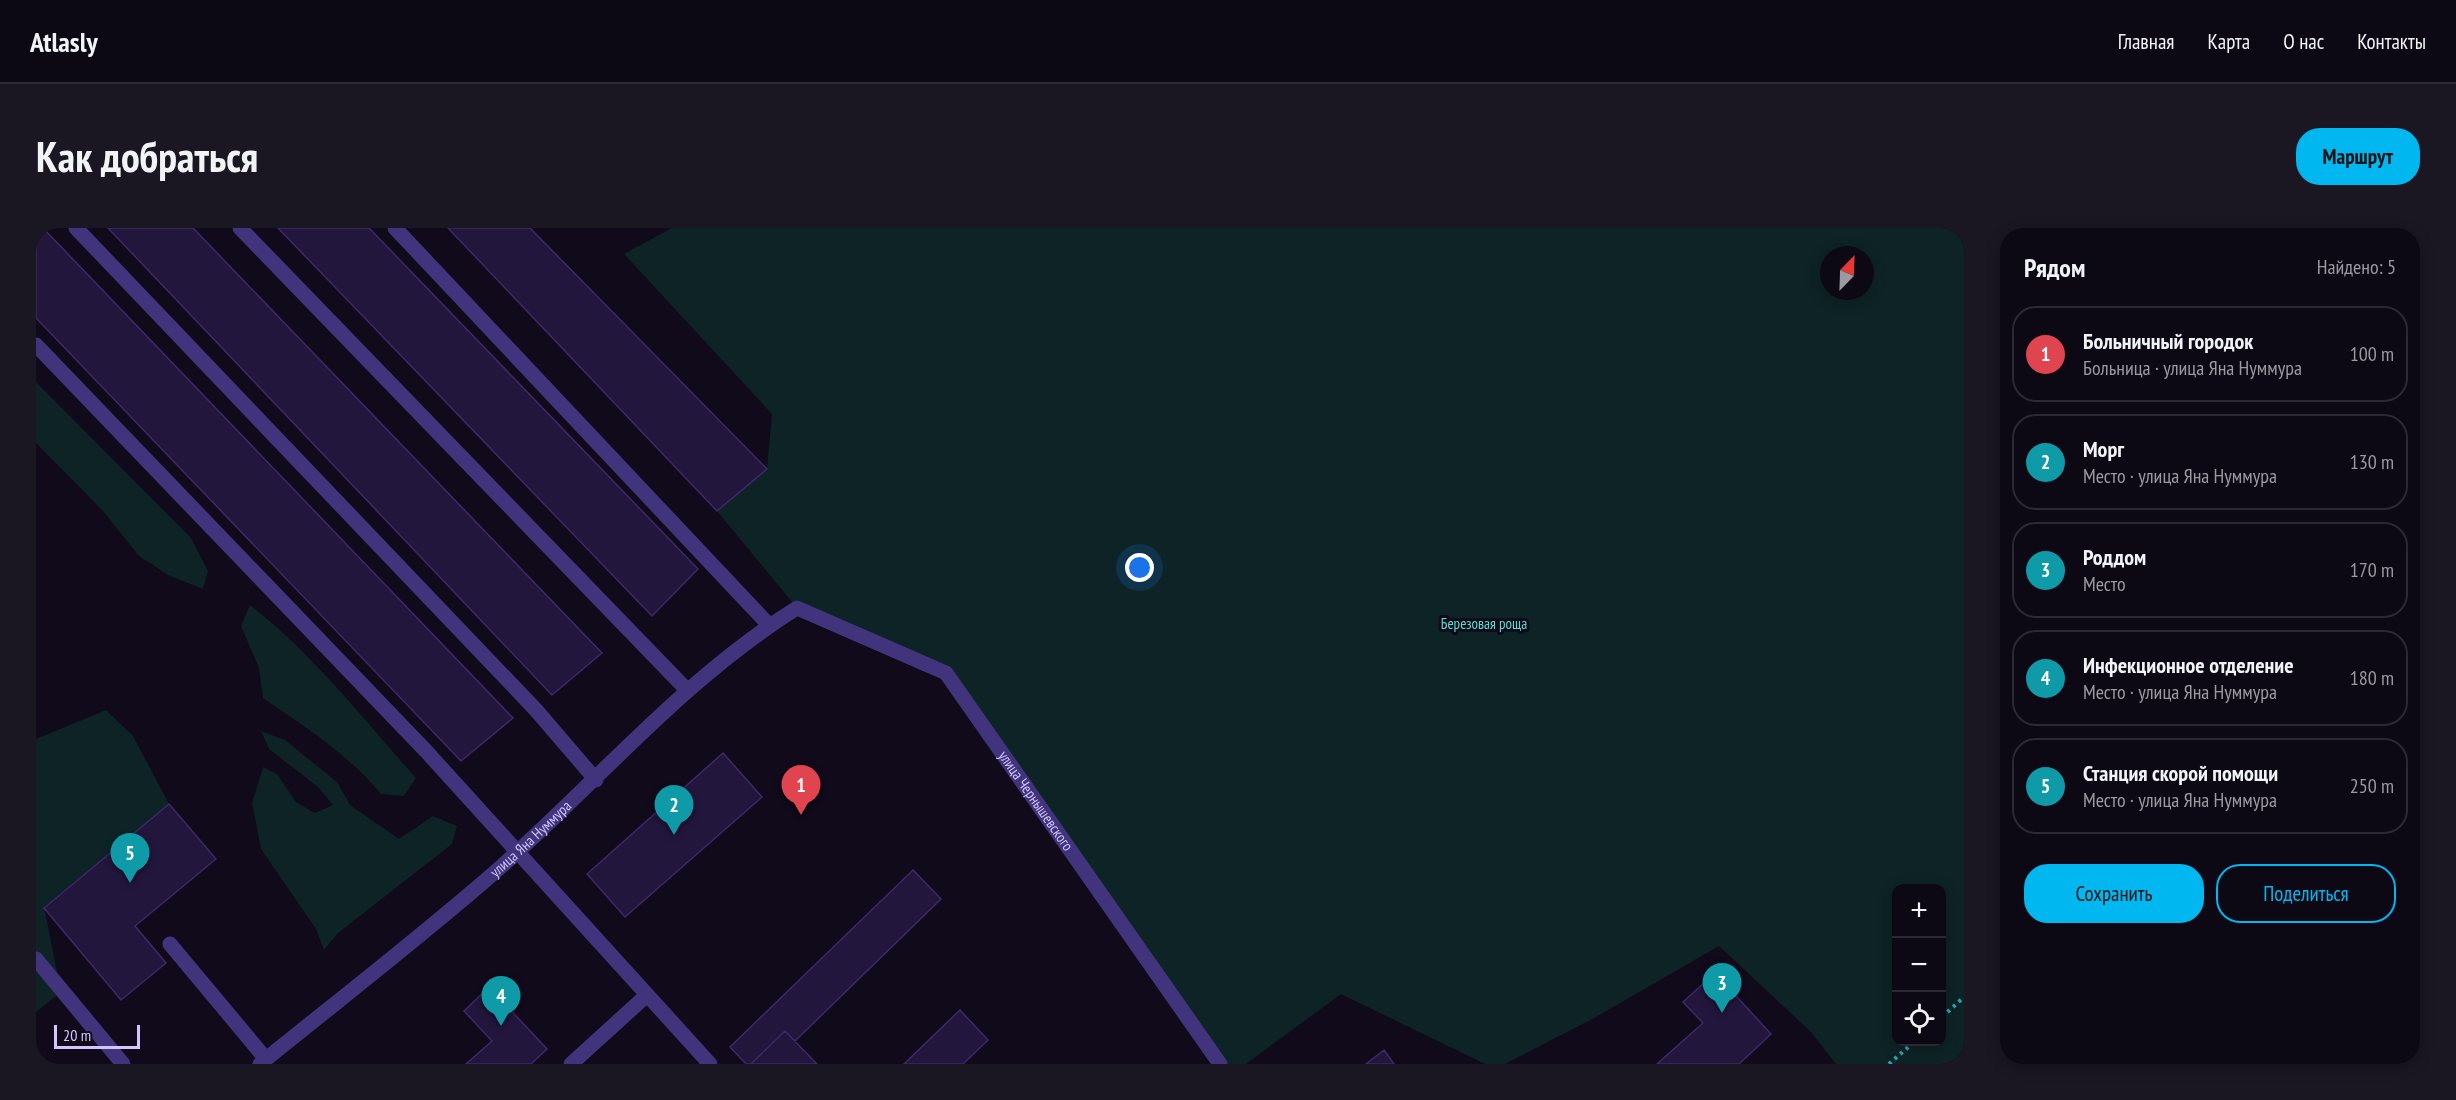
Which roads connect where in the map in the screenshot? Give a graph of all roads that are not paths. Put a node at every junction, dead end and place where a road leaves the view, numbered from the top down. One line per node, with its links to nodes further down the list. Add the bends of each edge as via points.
1 (75, 228): 8 (street, via 536,710)
2 (240, 228): 7 (street)
3 (395, 228): 6 (street)
4 (36, 345): 9 (street)
5 (797, 608): 6 (street, улица Яна Нуммура); 17 (street, улица Чернышевского, via 946,673)
6 (769, 625): 7 (street, улица Яна Нуммура)
7 (687, 690): 8 (street, улица Яна Нуммура)
8 (596, 780): 9 (street, улица Яна Нуммура)
9 (518, 850): 12 (street); 13 (street, улица Яна Нуммура)
10 (170, 944): 13 (street)
11 (36, 959): 14 (street)
12 (648, 995): 15 (street); 16 (street)
13 (263, 1062)
14 (123, 1064)
15 (571, 1064)
16 (710, 1064)
17 (1220, 1064)

